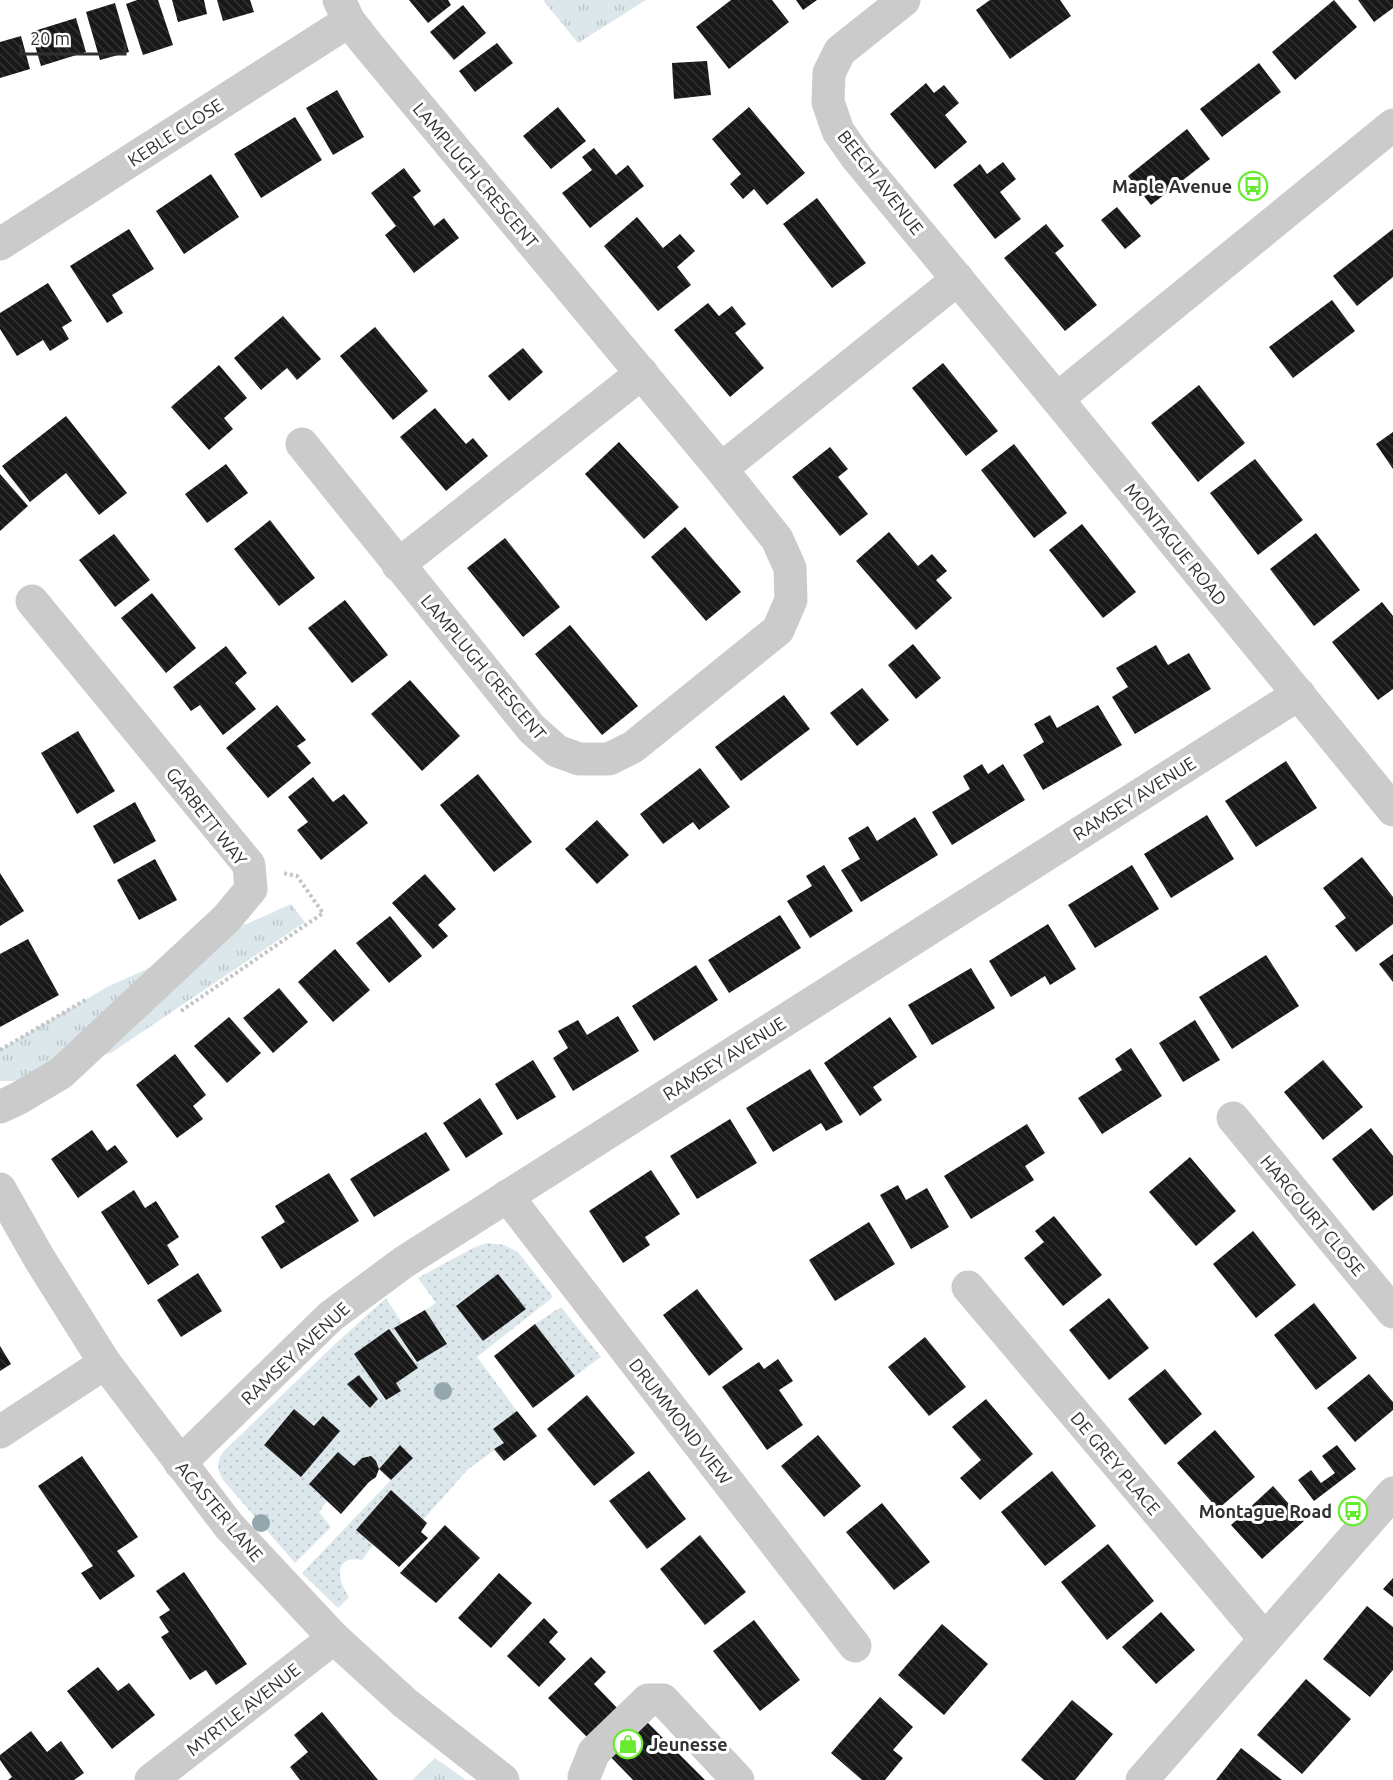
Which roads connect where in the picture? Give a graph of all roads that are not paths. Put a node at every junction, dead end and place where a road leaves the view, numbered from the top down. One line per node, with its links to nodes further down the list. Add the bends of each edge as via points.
1 (904, 0): 5 (street, BEECH AVENUE, via 840,51 829,73 828,102 838,130 857,158)
2 (344, 10): 4 (street, KEBLE CLOSE); 6 (street, LAMPLUGH CRESCENT, via 367,44)
3 (1393, 124): 7 (street)
4 (0, 244)
5 (958, 279): 7 (street, MONTAGUE ROAD); 9 (street)
6 (642, 373): 9 (street, LAMPLUGH CRESCENT); 10 (street)
7 (1057, 399): 12 (street, MONTAGUE ROAD)
8 (302, 444): 10 (street, LAMPLUGH CRESCENT)
9 (721, 469): 10 (street, LAMPLUGH CRESCENT, via 777,539 790,568 791,600 778,630 633,747 609,759 579,759 548,744)
10 (398, 565)
11 (32, 601): 14 (street, GARBETT WAY, via 249,865 251,889 227,918 61,1073)
12 (1299, 694): 13 (street, MONTAGUE ROAD); 17 (street, RAMSEY AVENUE)
13 (1393, 810)
14 (0, 1107)
15 (1233, 1118): 19 (street, HARCOURT CLOSE)
16 (0, 1189): 20 (street, ACASTER LANE)
17 (507, 1196): 22 (street, RAMSEY AVENUE, via 404,1262 331,1316); 26 (street, DRUMMOND VIEW)
18 (968, 1287): 25 (street, DE GREY PLACE)
19 (1393, 1312)
20 (105, 1363): 21 (street); 22 (street, ACASTER LANE)
21 (0, 1432)
22 (180, 1463): 24 (street, ACASTER LANE, via 229,1526)
23 (1393, 1493): 25 (street)
24 (334, 1638): 28 (street, MYRTLE AVENUE); 29 (street, ACASTER LANE, via 405,1703)
25 (1265, 1639): 31 (street)
26 (855, 1646)
27 (585, 1779): 30 (street, via 594,1752 648,1700 663,1700)
28 (151, 1780)
29 (503, 1780)
30 (738, 1780)
31 (1142, 1780)

